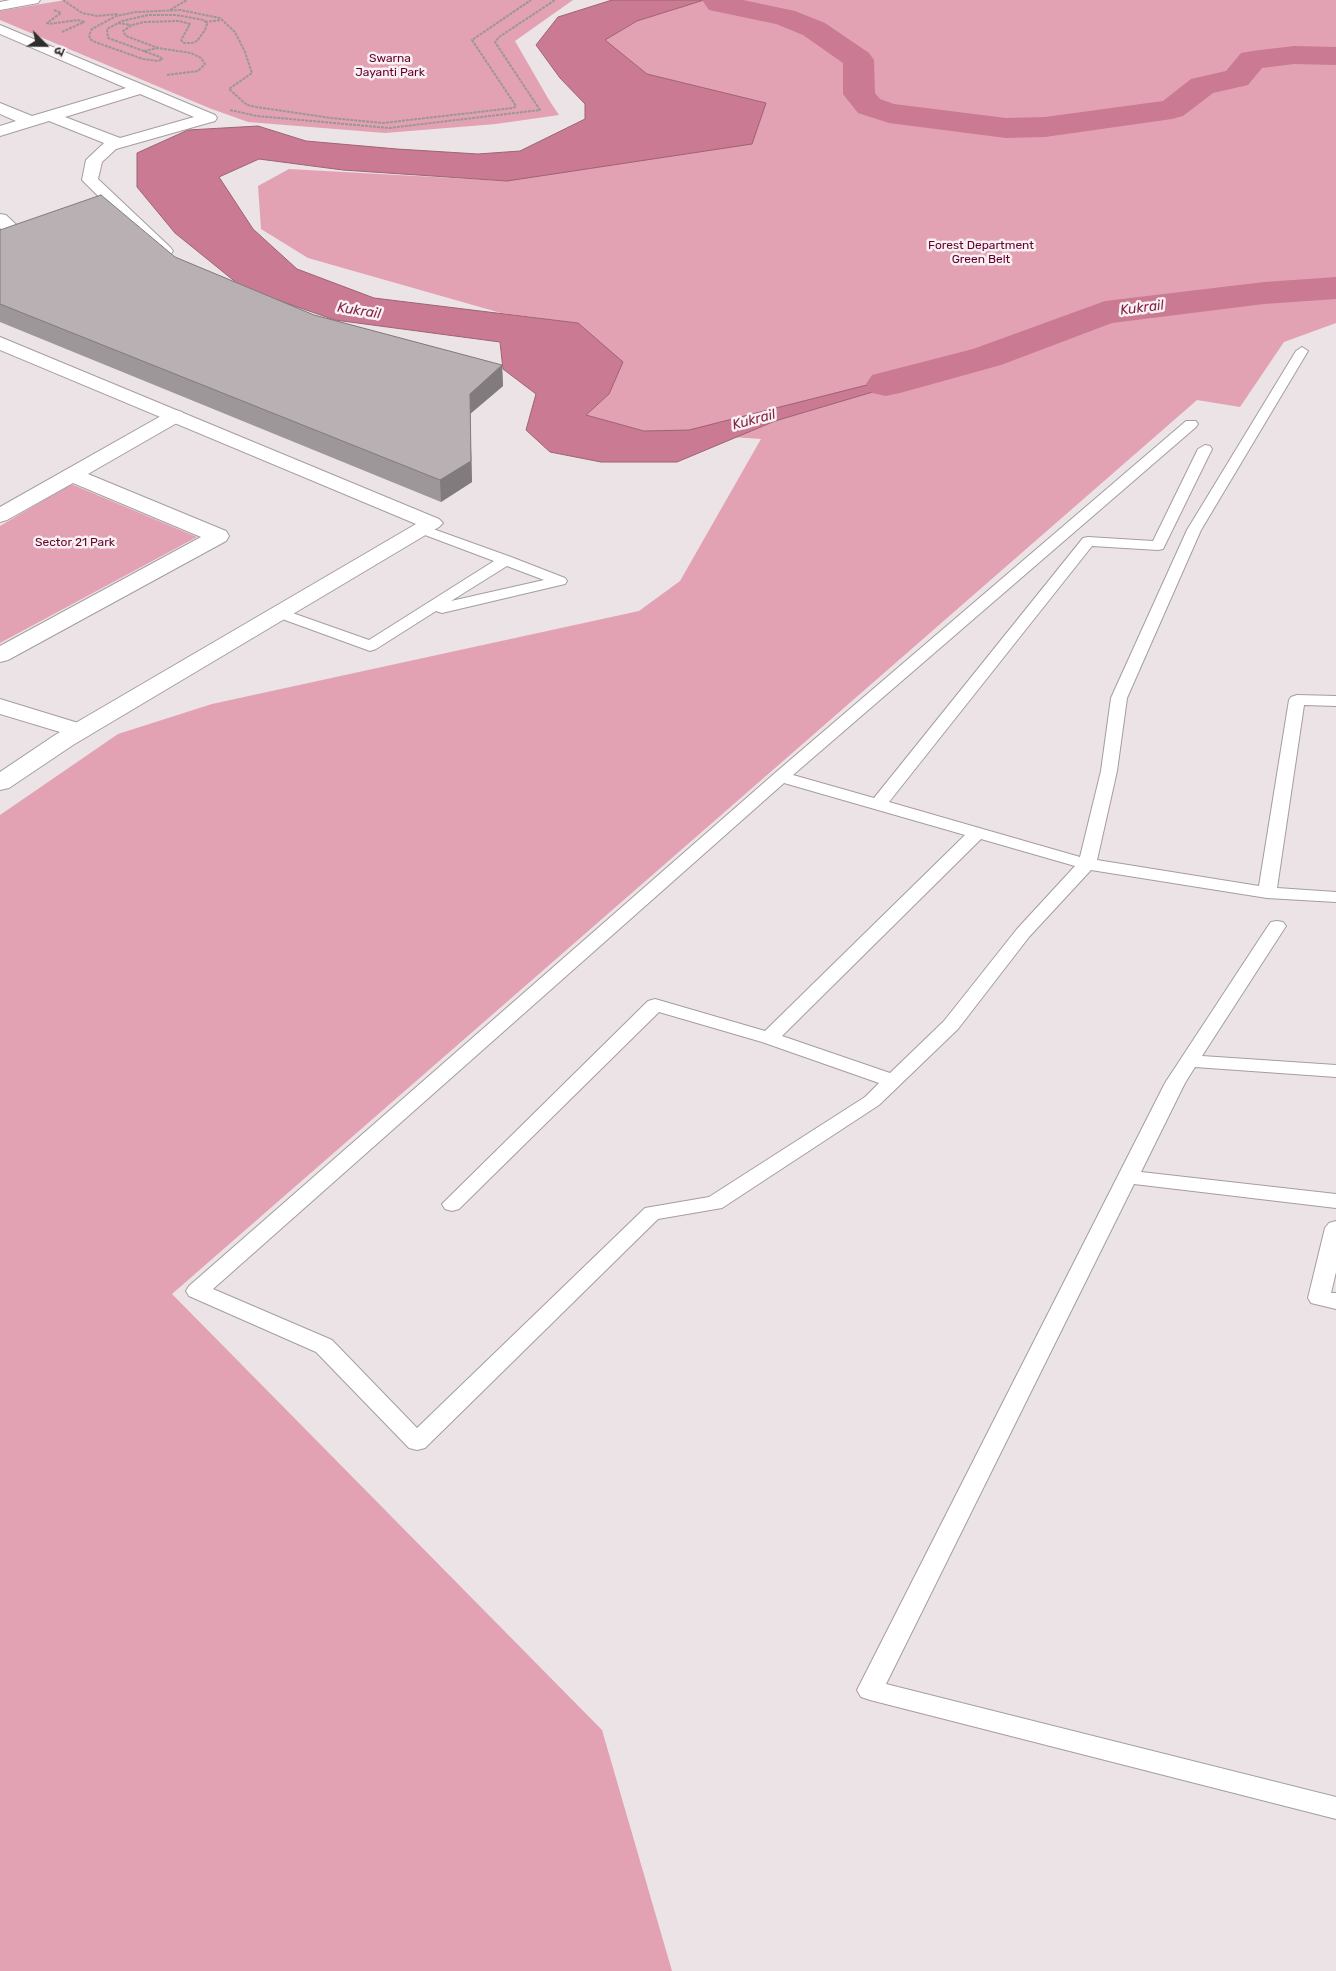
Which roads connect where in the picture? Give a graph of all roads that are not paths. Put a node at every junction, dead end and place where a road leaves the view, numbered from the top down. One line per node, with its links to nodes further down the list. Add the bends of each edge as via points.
1 (33, 0): 2 (street)
2 (0, 6)
3 (0, 29): 4 (street)
4 (140, 89): 6 (street); 9 (street, via 209,118)
5 (0, 108): 7 (street)
6 (49, 116): 7 (street); 9 (street)
7 (31, 122): 8 (street)
8 (0, 131)
9 (120, 144): 10 (street, via 110,146 94,160 90,180)
10 (113, 202): 11 (street); 16 (street)
11 (96, 209)
12 (0, 219): 14 (street)
13 (35, 230): 14 (street)
14 (18, 236): 15 (street)
15 (0, 242)
16 (177, 264)
17 (0, 343): 19 (street)
18 (1302, 351): 36 (lane, via 1194,530 1120,698 1109,771)
19 (175, 416): 22 (street); 24 (street, via 432,523)
20 (1191, 424): 32 (lane)
21 (1205, 449): 34 (lane, via 1158,546 1088,541)
22 (72, 475): 23 (street); 28 (street, via 218,536)
23 (0, 516)
24 (422, 528): 25 (lane); 27 (street)
25 (506, 560): 26 (lane); 26 (lane, via 560,581)
26 (428, 611): 27 (lane, via 370,646)
27 (279, 613): 31 (street)
28 (0, 654)
29 (1336, 701): 37 (lane, via 1297,700)
30 (0, 706): 31 (street)
31 (80, 730): 33 (street)
32 (781, 777): 34 (lane); 43 (lane, via 197,1291 324,1346 417,1442 652,1213 715,1203 872,1101)
33 (0, 784)
34 (878, 805): 35 (lane)
35 (977, 833): 36 (lane); 40 (lane)
36 (1087, 864): 37 (lane); 43 (lane, via 1024,933 951,1025)
37 (1267, 893): 38 (lane)
38 (1336, 897)
39 (1277, 926): 41 (lane)
40 (769, 1038): 43 (lane); 46 (lane, via 655,1005)
41 (1190, 1061): 42 (lane); 44 (lane, via 1175,1083)
42 (1336, 1071)
43 (893, 1081)
44 (1128, 1177): 45 (lane); 49 (lane, via 870,1690)
45 (1336, 1201)
46 (452, 1204)
47 (1336, 1228): 48 (lane, via 1319,1298)
48 (1336, 1301)
49 (1336, 1808)

